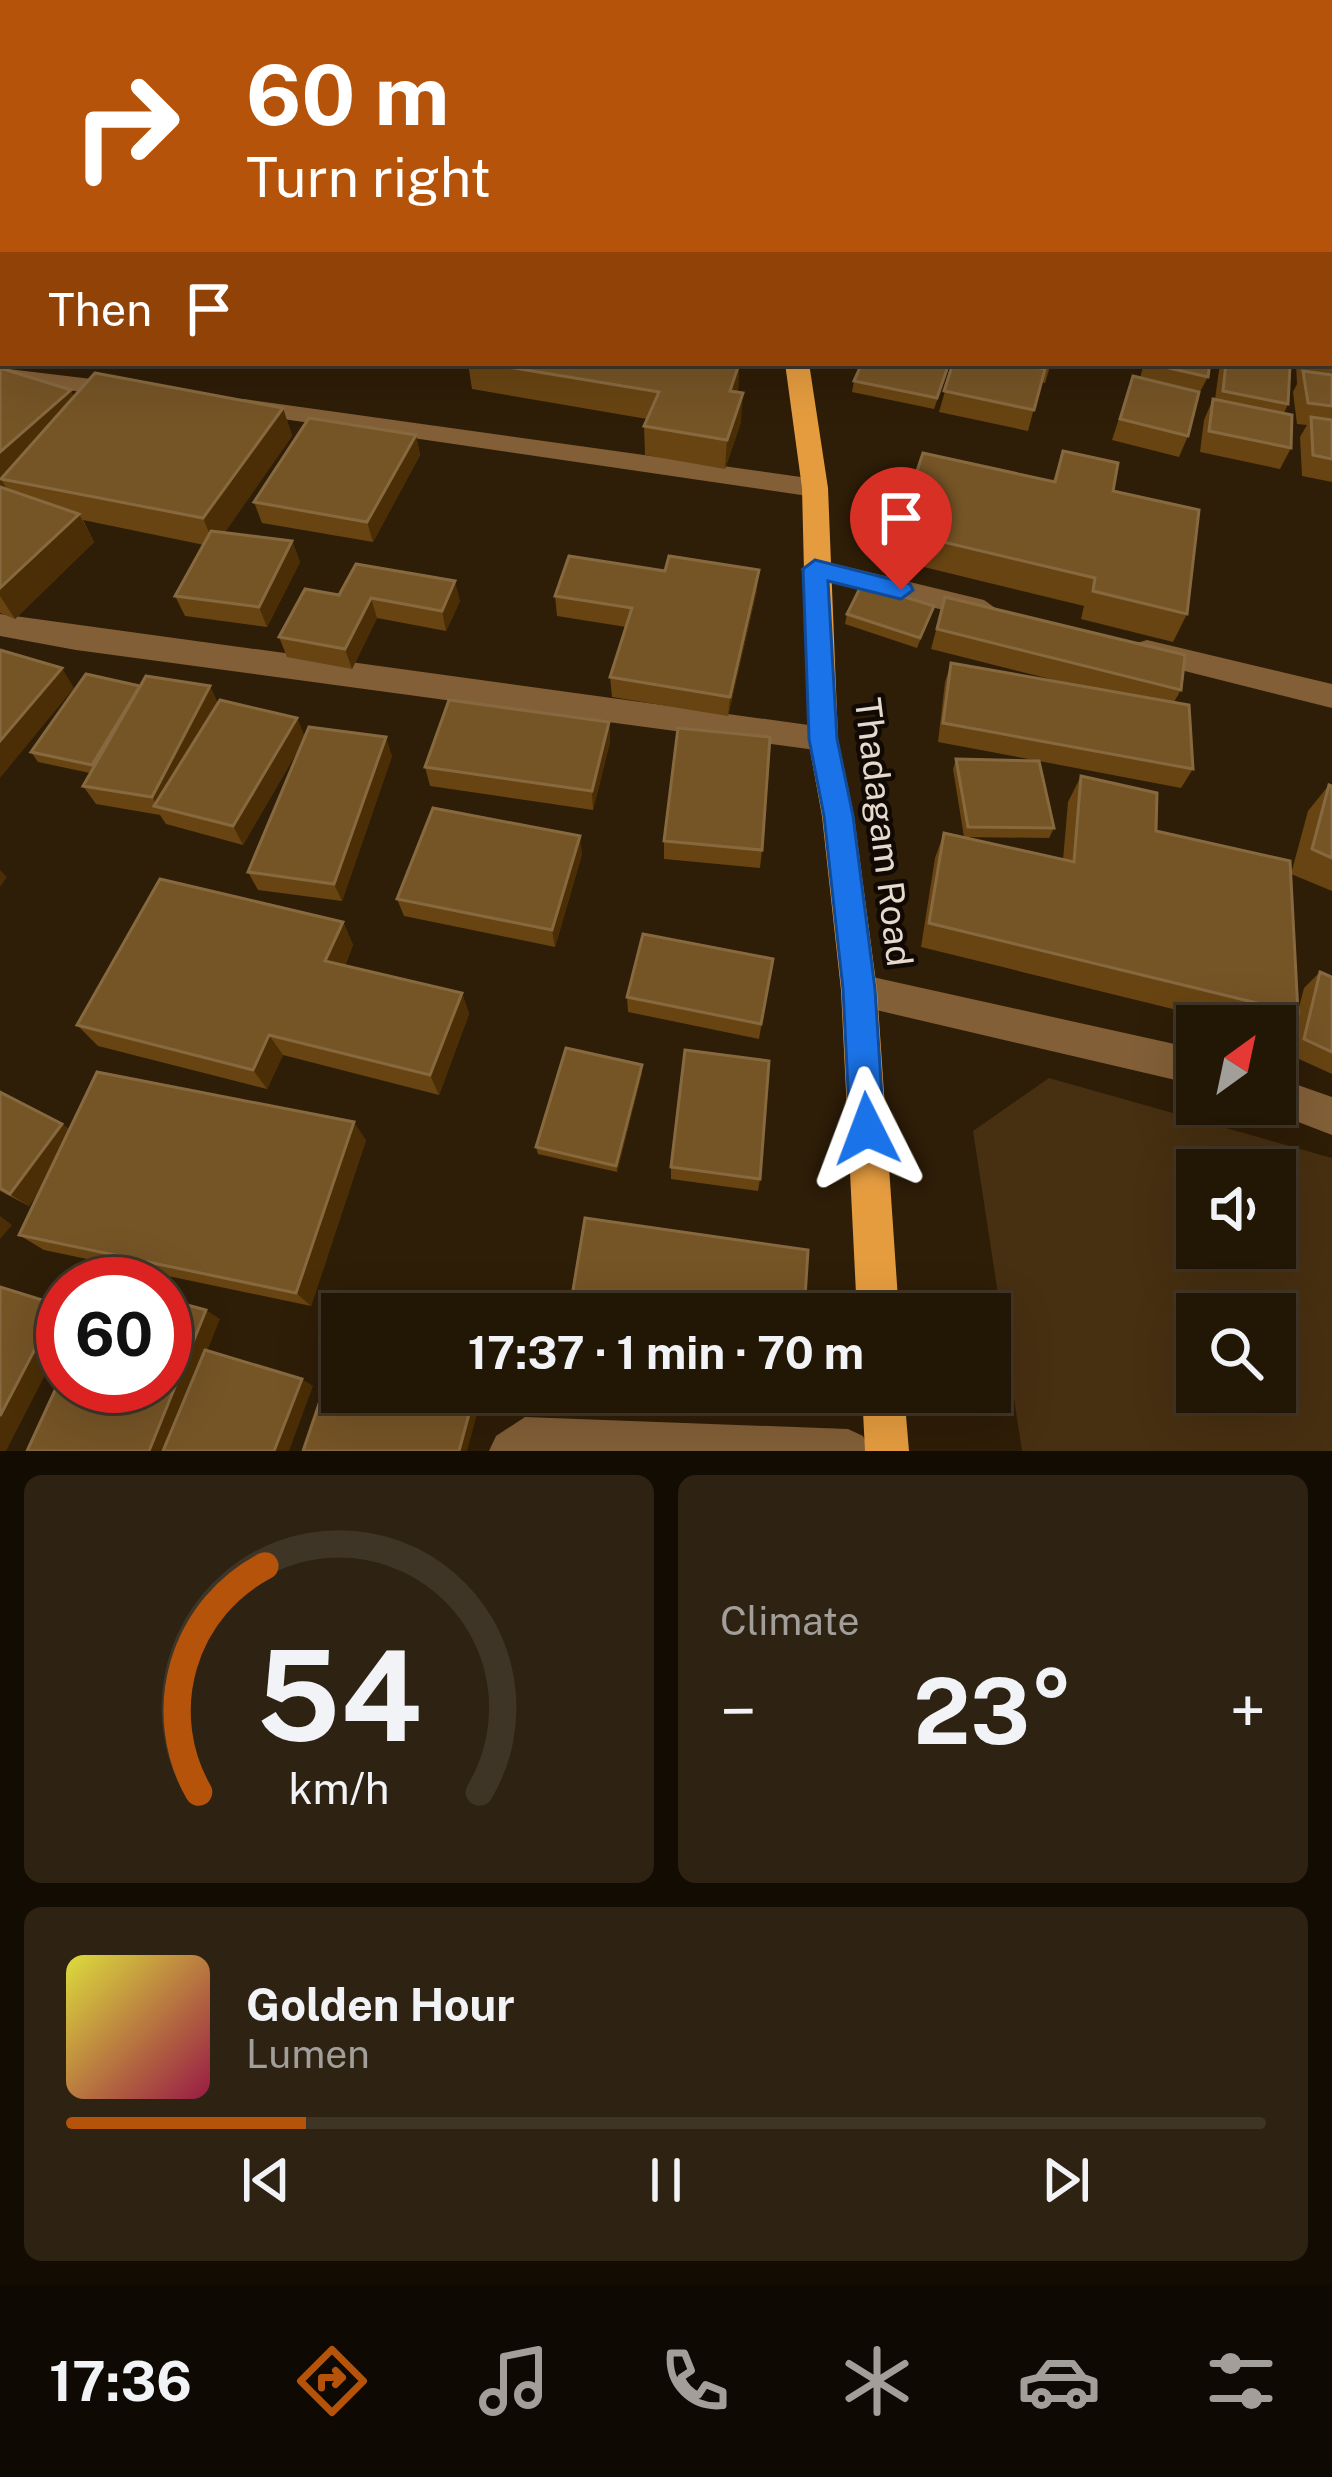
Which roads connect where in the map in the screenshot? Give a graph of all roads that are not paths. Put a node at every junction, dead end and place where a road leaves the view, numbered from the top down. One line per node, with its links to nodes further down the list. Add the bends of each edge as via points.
1 (104, 366): 4 (street)
2 (796, 366): 7 (main road, Thadagam Road)
3 (0, 375): 4 (street)
4 (86, 385): 5 (street)
5 (154, 394)
6 (223, 404): 7 (street)
7 (815, 488): 8 (main road, Thadagam Road)
8 (815, 569): 9 (street); 13 (main road, Thadagam Road)
9 (1017, 619)
10 (0, 625): 13 (street)
11 (1130, 646): 12 (street)
12 (1332, 696)
13 (823, 739): 14 (main road, Thadagam Road)
14 (859, 989): 15 (street); 18 (main road, Thadagam Road)
15 (1176, 1062)
16 (1296, 1103): 17 (street)
17 (1332, 1116)
18 (877, 1293)
19 (884, 1413): 22 (main road)
20 (511, 1451): 21 (street, via 525,1439)
21 (848, 1451)
22 (886, 1451)

